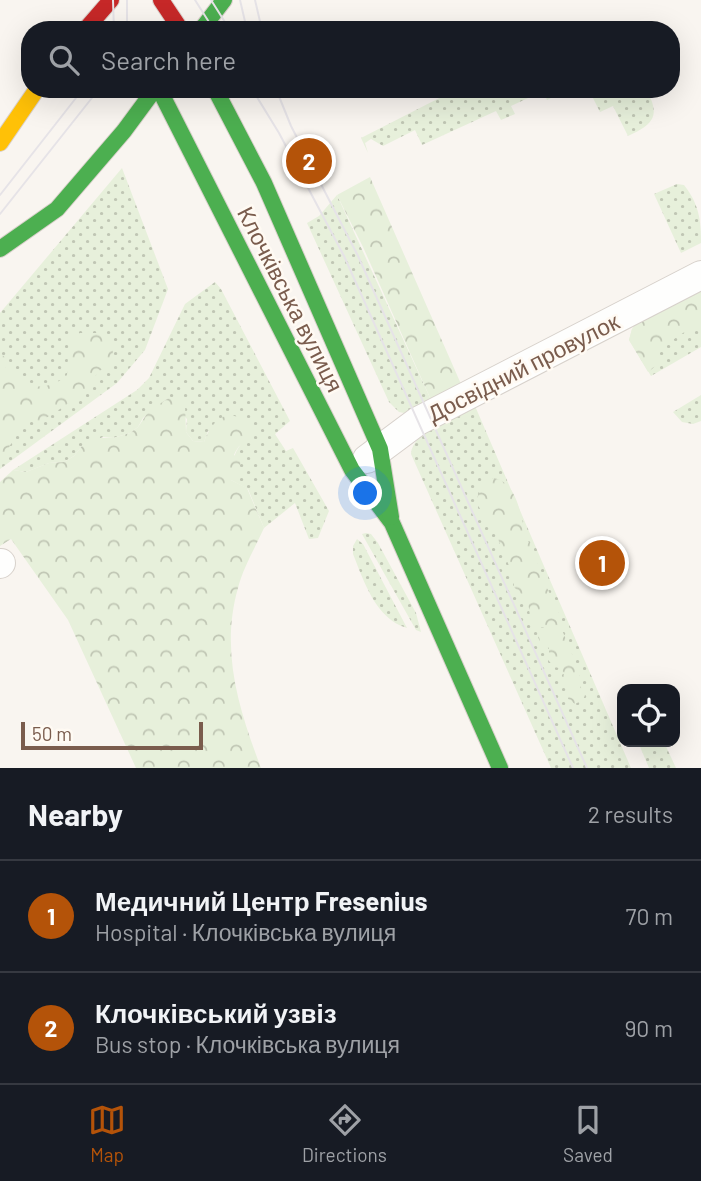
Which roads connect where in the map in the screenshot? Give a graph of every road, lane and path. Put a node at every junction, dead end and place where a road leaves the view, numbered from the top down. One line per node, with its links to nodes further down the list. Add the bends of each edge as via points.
1 (161, 0): 6 (main road)
2 (224, 0): 7 (main road)
3 (109, 1): 4 (main road); 5 (main road)
4 (119, 19)
5 (92, 21)
6 (175, 21)
7 (208, 21)
8 (31, 98): 12 (main road)
9 (150, 98): 13 (main road, via 57,209)
10 (162, 98): 16 (main road, Клочківська вулиця)
11 (220, 98): 15 (main road, Клочківська вулиця, via 264,183)
12 (0, 143)
13 (0, 249)
14 (701, 275): 15 (street, Досвідний провулок, via 418,421)
15 (380, 449): 16 (street, Досвідний провулок); 17 (main road, Клочківська вулиця)
16 (352, 470): 17 (main road, Клочківська вулиця)
17 (392, 523): 18 (main road, Клочківська вулиця)
18 (500, 768)

